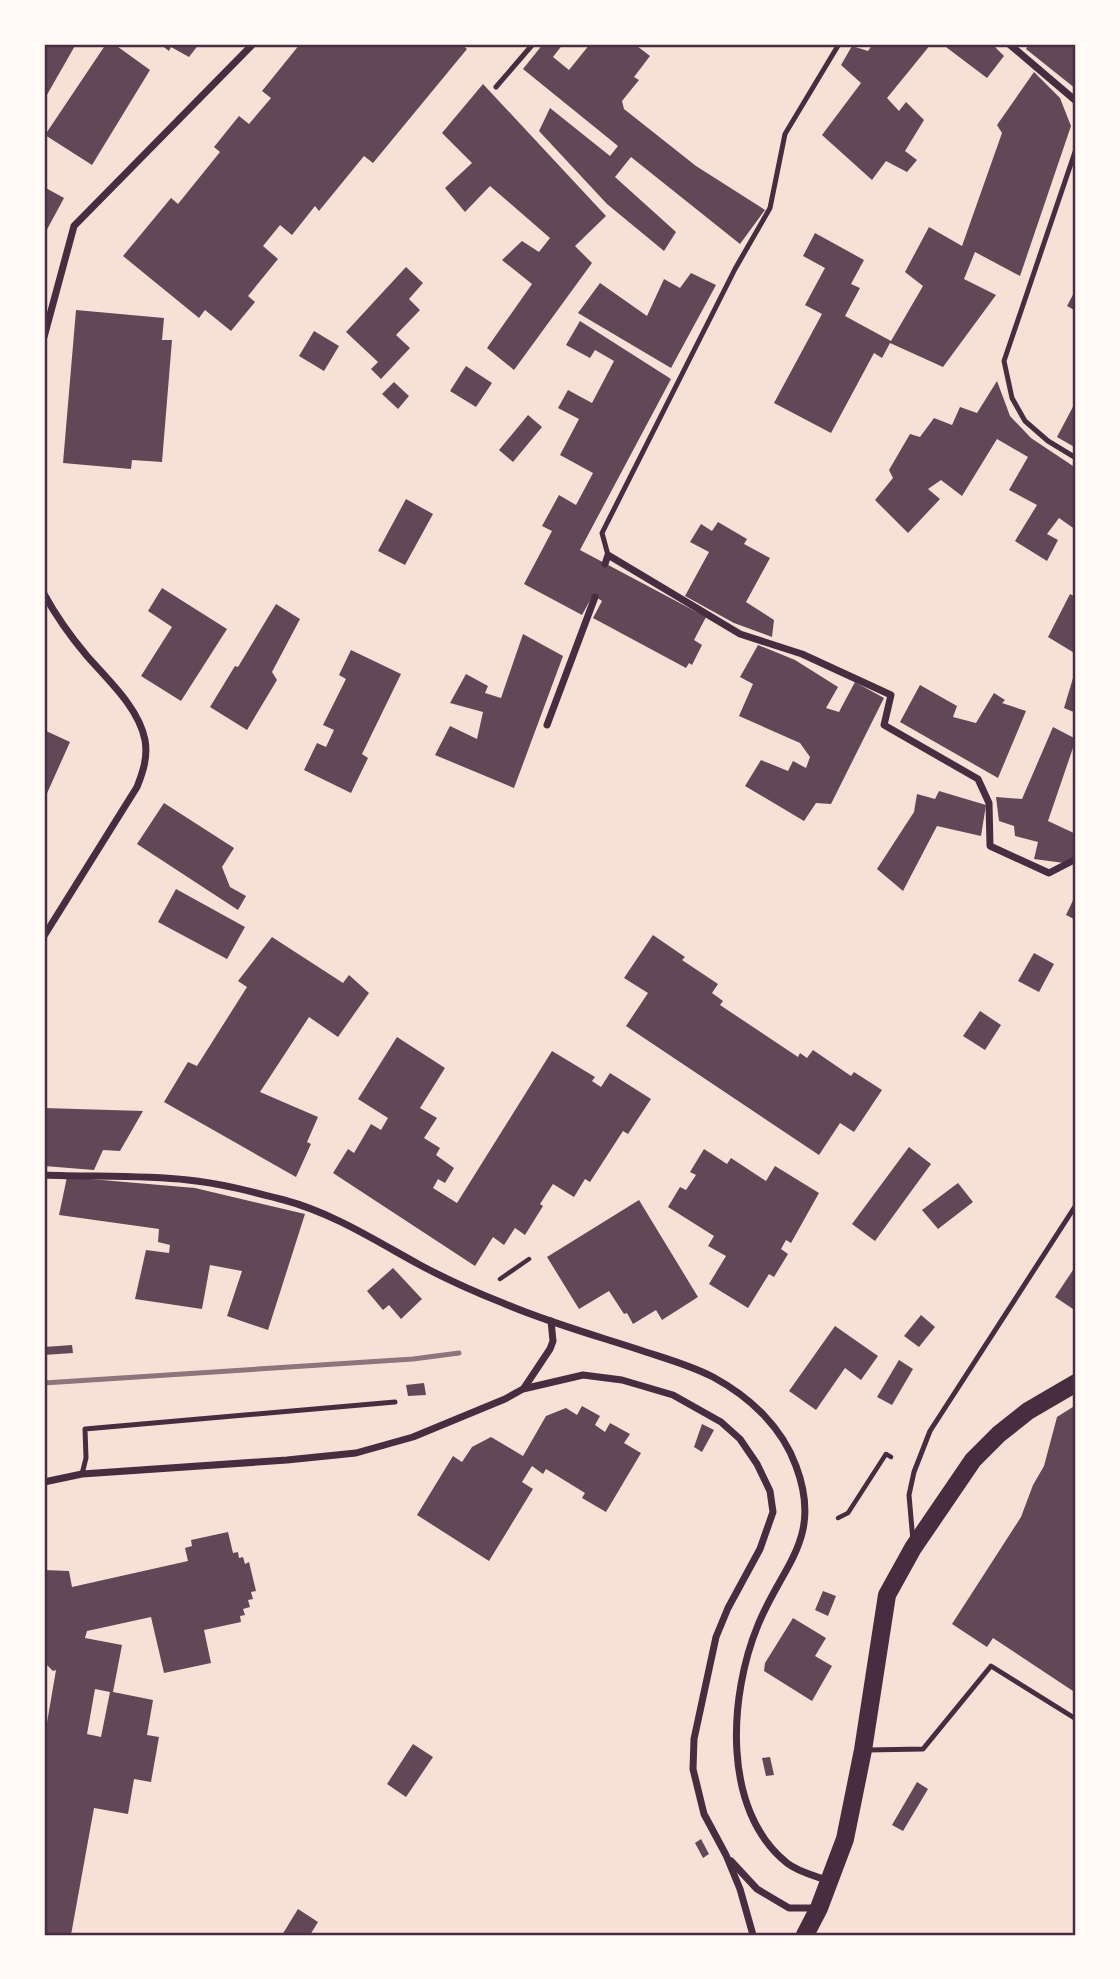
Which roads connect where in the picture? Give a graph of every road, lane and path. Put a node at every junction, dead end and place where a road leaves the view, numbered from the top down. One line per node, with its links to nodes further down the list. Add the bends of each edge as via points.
1 (253, 44): 8 (street, via 74,226)
2 (533, 44): 5 (lane)
3 (839, 44): 10 (lane, via 785,134 770,208 602,533)
4 (1009, 44): 6 (street)
5 (496, 88)
6 (1076, 101)
7 (1076, 149): 9 (lane, via 1004,361 1012,398 1025,422)
8 (44, 337)
9 (1076, 458)
10 (608, 555): 11 (street); 15 (street, via 740,634 802,654 891,695 884,725 978,779 989,803 990,846 1049,873)
11 (606, 564)
12 (44, 594): 16 (street, via 134,714 146,756 136,788)
13 (595, 597): 14 (street)
14 (547, 724)
15 (1076, 859)
16 (44, 936)
17 (44, 1175): 21 (street, via 190,1180 287,1201 354,1228 502,1303)
18 (1076, 1206): 29 (lane, via 930,1431 909,1495)
19 (529, 1259): 20 (path)
20 (500, 1279)
21 (551, 1321): 23 (street, via 553,1341); 33 (street, via 713,1377 765,1416 796,1467 806,1513 802,1539 758,1624 743,1671 738,1766 744,1800 769,1845 789,1865)
22 (1076, 1383): 29 (main road, via 1020,1417 973,1460)
23 (523, 1389): 26 (street, via 413,1437 356,1453); 32 (street, via 583,1375 622,1380 673,1395 727,1427 750,1451 765,1478 772,1504 768,1531 716,1637 694,1739 697,1791)
24 (395, 1402): 26 (lane, via 85,1429)
25 (891, 1457): 28 (path, via 886,1454 848,1513)
26 (82, 1474): 27 (street)
27 (44, 1482)
28 (838, 1518)
29 (913, 1548): 31 (main road, via 887,1595)
30 (1076, 1719): 31 (lane, via 991,1666 923,1749)
31 (863, 1750): 33 (main road, via 845,1839)
32 (726, 1855): 34 (street, via 757,1889 789,1908); 35 (street)
33 (829, 1881): 34 (main road)
34 (819, 1908): 36 (main road)
35 (753, 1935)
36 (805, 1935)

